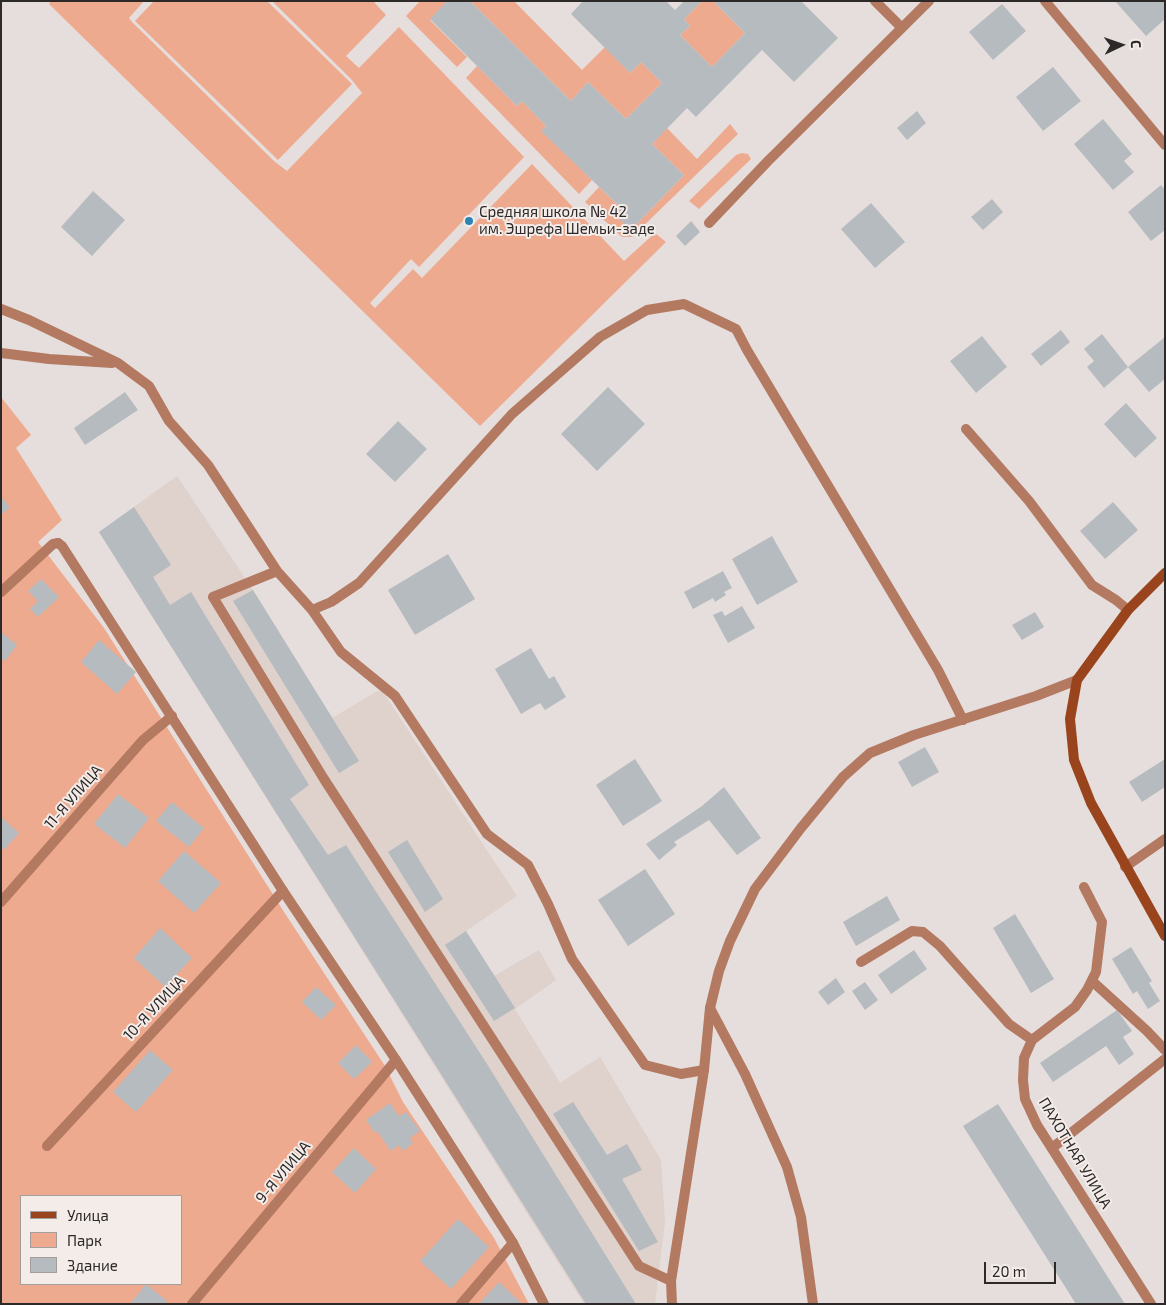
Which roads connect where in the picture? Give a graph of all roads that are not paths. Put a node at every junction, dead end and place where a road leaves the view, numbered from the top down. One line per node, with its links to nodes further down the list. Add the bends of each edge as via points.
1 (875, 1): 4 (street)
2 (929, 1): 4 (street)
3 (1045, 1): 5 (street)
4 (902, 28): 6 (street)
5 (1165, 145)
6 (709, 223)
7 (1, 309): 9 (street)
8 (1, 353): 9 (street)
9 (118, 363): 11 (street, via 149,386 169,420 208,465)
10 (966, 429): 15 (street, via 1030,501 1092,585)
11 (277, 571): 14 (street); 36 (street, via 213,597 324,779 639,1266)
12 (1165, 573): 15 (main road)
13 (1, 592): 17 (street, via 53,544 58,543)
14 (312, 610): 18 (street, via 331,602 359,583 512,414 600,337 647,310 684,304 736,329 938,670); 32 (street, via 341,652 394,696 486,834 528,865 572,960 645,1064 681,1074)
15 (1128, 610): 16 (main road)
16 (1077, 680): 18 (street); 20 (main road, via 1070,719 1074,760 1091,803)
17 (172, 716): 22 (street); 23 (street, 11-Я УЛИЦА, via 143,740)
18 (963, 720): 27 (street, via 914,734 870,753 843,777 755,889 730,941)
19 (1165, 839): 20 (street)
20 (1125, 867): 24 (main road)
21 (1084, 887): 26 (street, via 1102,922)
22 (283, 891): 31 (street); 33 (street, 10-Я УЛИЦА)
23 (1, 902)
24 (1165, 936)
25 (861, 962): 28 (street, via 912,931 923,932 940,946 1009,1024)
26 (1092, 981): 28 (street, via 1075,1007); 29 (street)
27 (710, 1008): 32 (street); 41 (street, via 745,1074 787,1167 801,1217)
28 (1032, 1040): 34 (street, ПАХОТНАЯ УЛИЦА, via 1024,1058 1025,1099)
29 (1165, 1050)
30 (1165, 1059): 34 (street)
31 (396, 1060): 35 (street); 37 (street, 9-Я УЛИЦА)
32 (704, 1070): 36 (street)
33 (47, 1146)
34 (1052, 1148): 42 (street, ПАХОТНАЯ УЛИЦА)
35 (513, 1243): 38 (street); 39 (street)
36 (672, 1281): 40 (street)
37 (192, 1304)
38 (461, 1304)
39 (544, 1304)
40 (672, 1304)
41 (813, 1304)
42 (1151, 1304)

